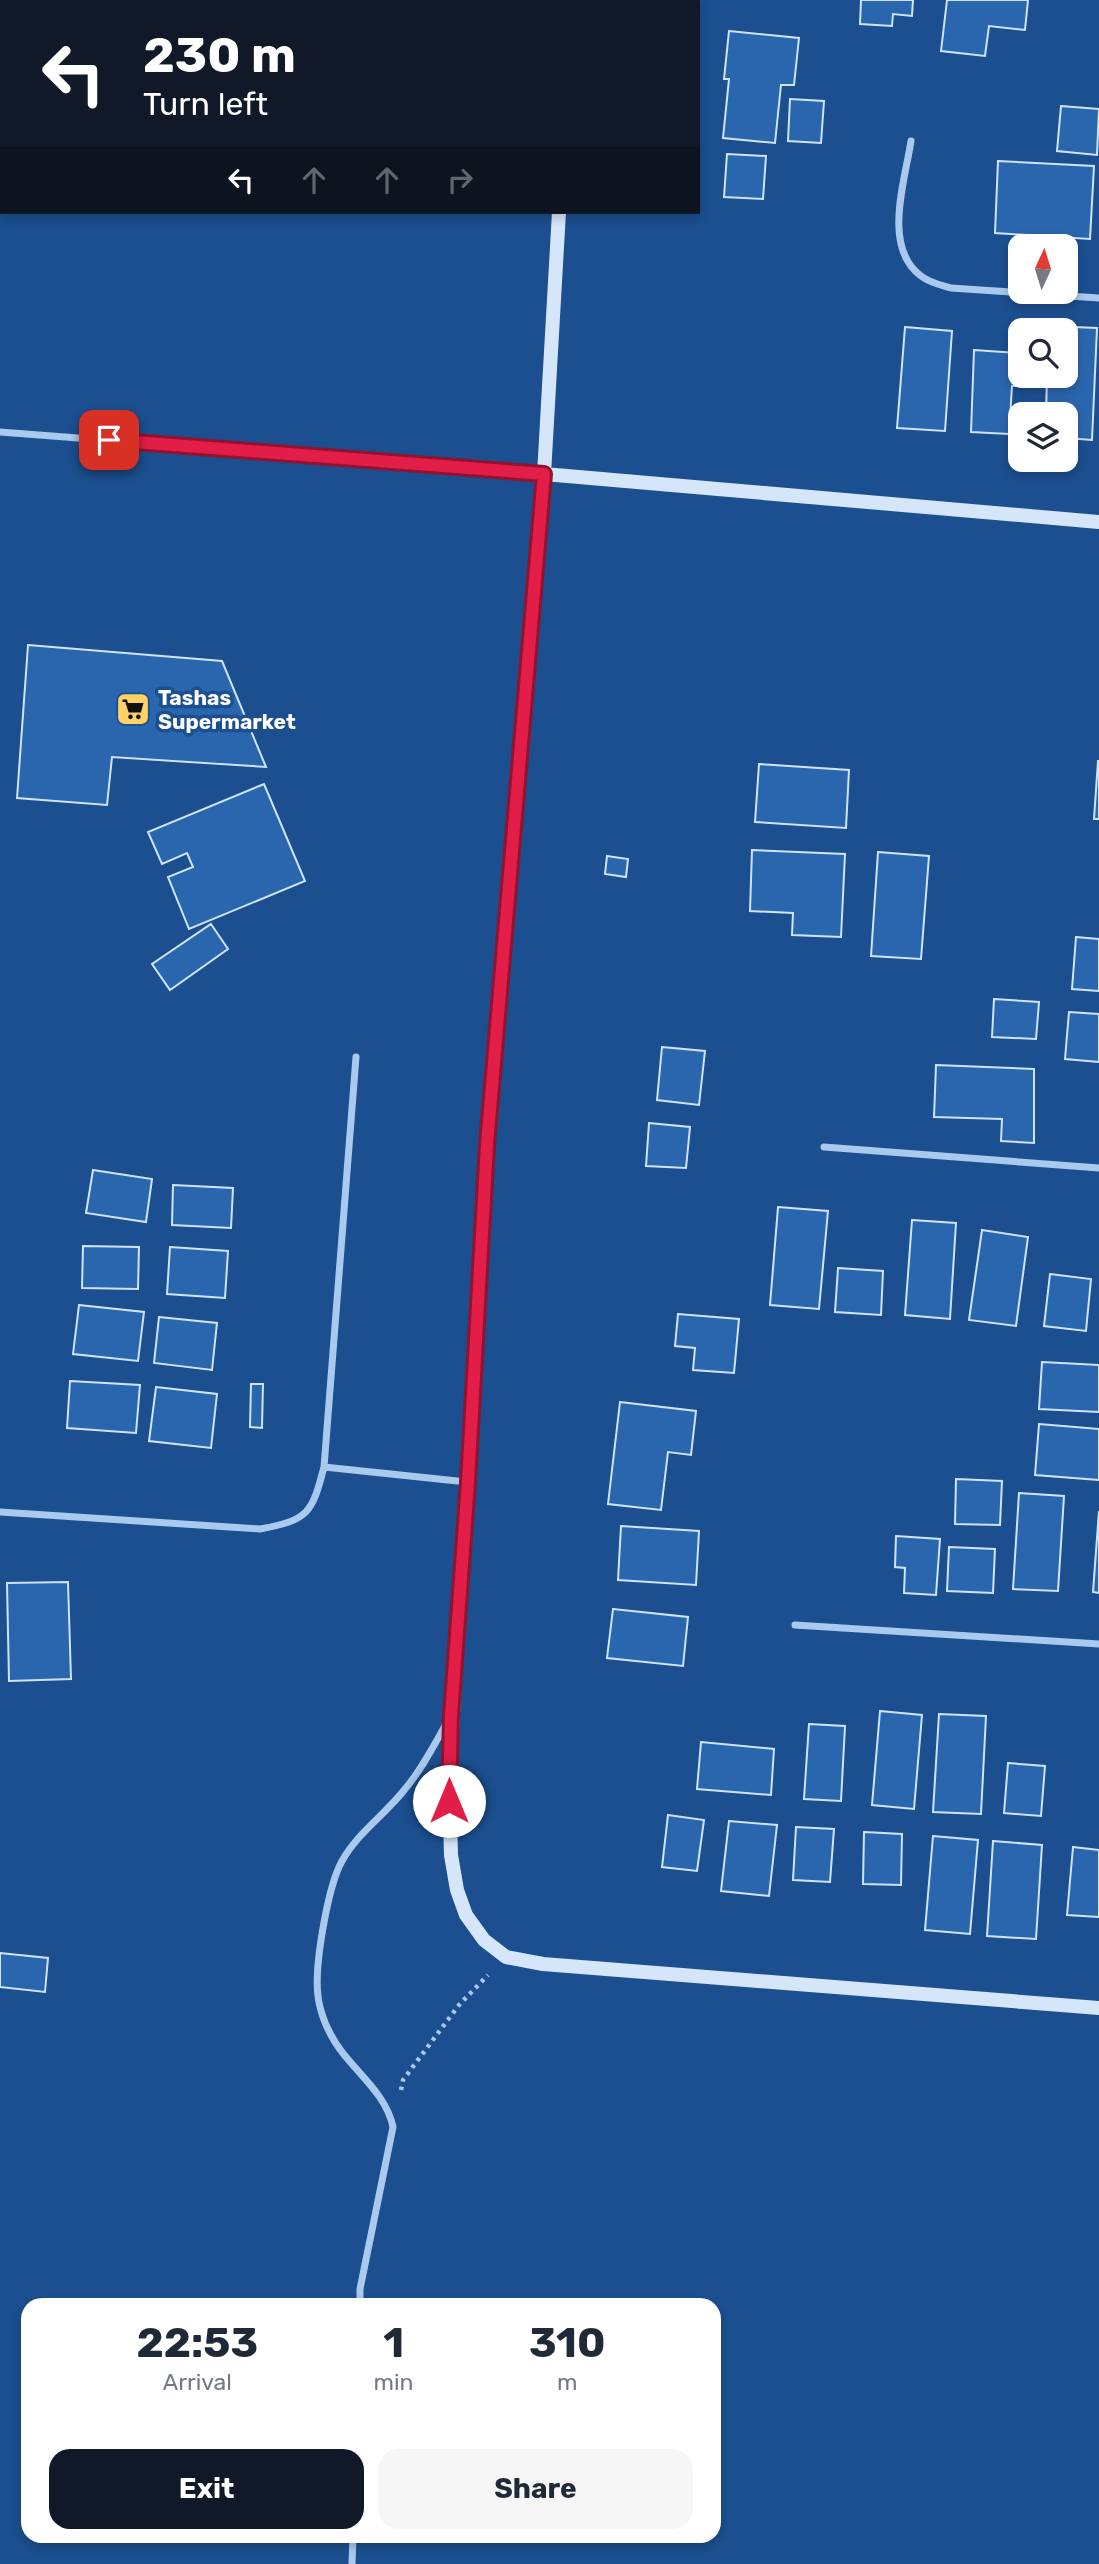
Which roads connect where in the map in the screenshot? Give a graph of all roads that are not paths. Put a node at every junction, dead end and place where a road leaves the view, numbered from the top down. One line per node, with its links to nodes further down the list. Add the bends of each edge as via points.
1 (911, 141): 3 (street, via 898,225 905,258 919,275 951,288)
2 (559, 214): 5 (street)
3 (1099, 298)
4 (0, 432): 5 (street)
5 (544, 474): 6 (street); 11 (street, via 487,1145)
6 (1099, 522)
7 (356, 1057): 10 (street)
8 (824, 1147): 9 (street)
9 (1099, 1168)
10 (324, 1467): 11 (street); 12 (street, via 314,1505 283,1525 260,1529)
11 (468, 1482): 15 (street)
12 (0, 1512)
13 (795, 1625): 14 (street)
14 (1099, 1644)
15 (451, 1716): 16 (street, via 449,1822 457,1890 466,1915 484,1940 506,1957 543,1964); 17 (street, via 405,1789 357,1837 341,1863 318,1959 318,1996 329,2032 380,2097 393,2127)
16 (1099, 2008)
17 (360, 2298)
18 (353, 2543): 19 (street)
19 (352, 2564)

